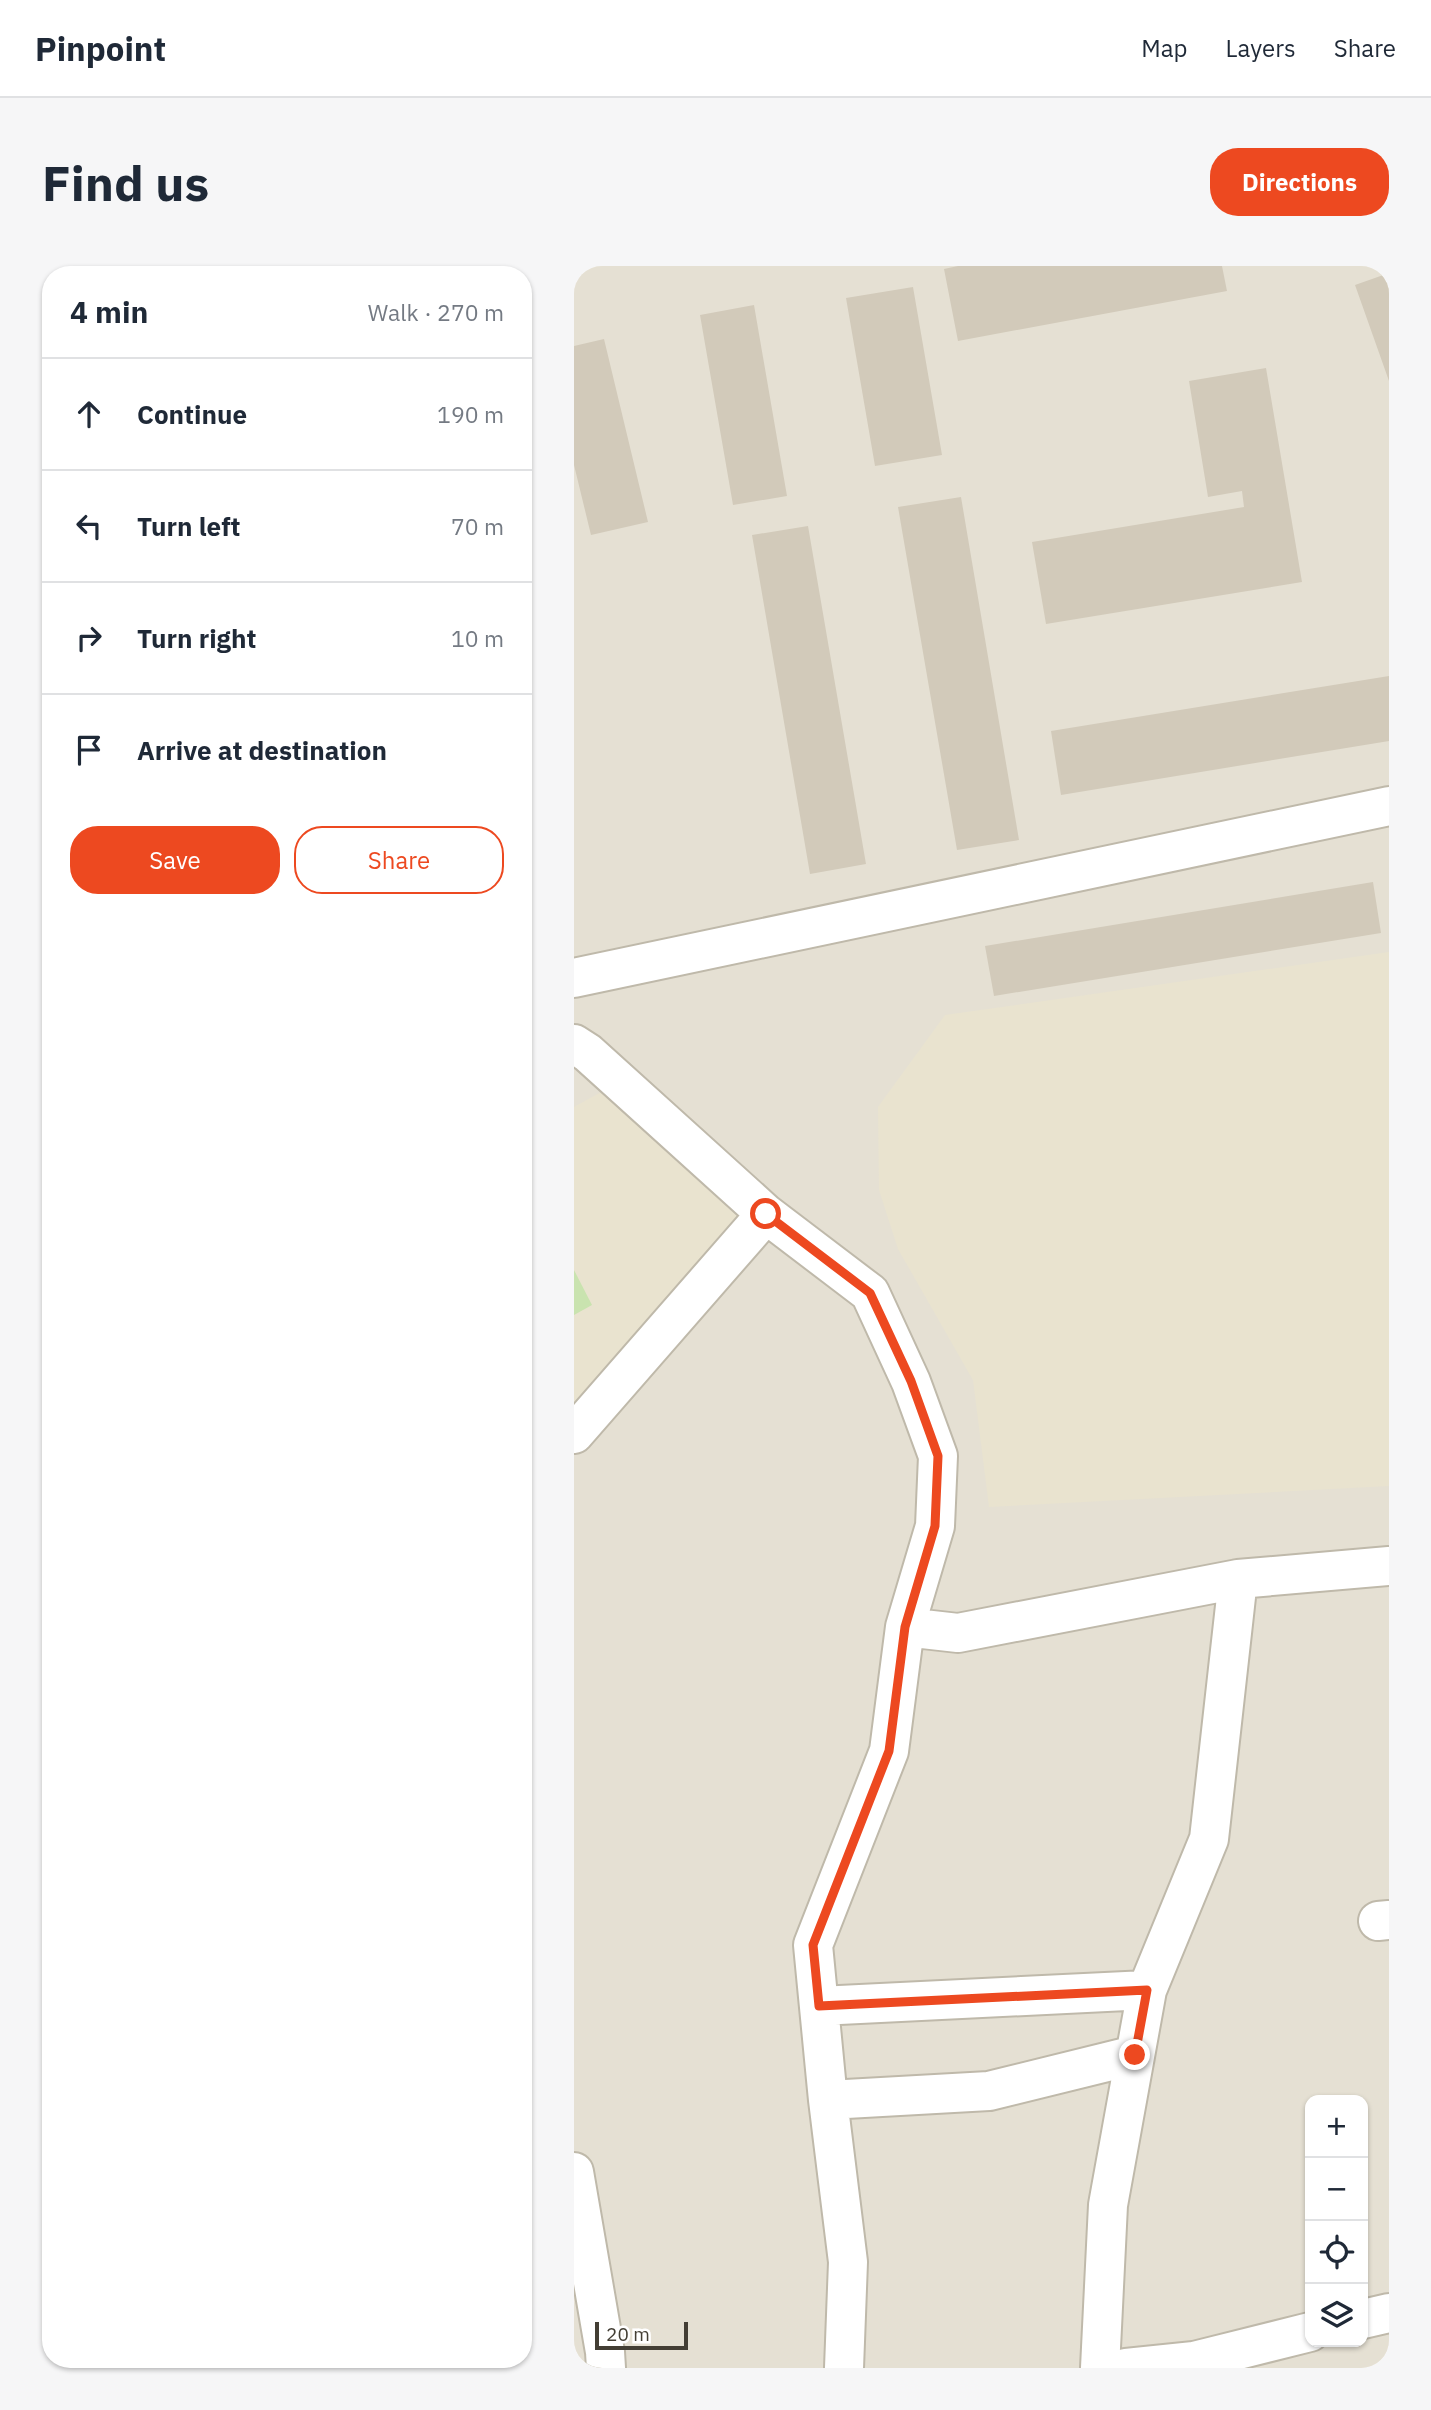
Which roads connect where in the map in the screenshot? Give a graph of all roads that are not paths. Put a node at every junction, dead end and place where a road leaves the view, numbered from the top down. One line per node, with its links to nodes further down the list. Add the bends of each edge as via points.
1 (1389, 806): 2 (street)
2 (574, 978)
3 (574, 1044): 4 (street)
4 (766, 1214): 5 (street); 8 (street, via 870,1293 911,1381 938,1456 935,1526)
5 (574, 1434)
6 (1389, 1566): 7 (street)
7 (1238, 1579): 8 (street, via 958,1633); 9 (street, via 1209,1839)
8 (905, 1627): 10 (street, via 889,1751 813,1945)
9 (1147, 1990): 10 (street); 11 (street)
10 (819, 2006): 12 (street)
11 (1135, 2055): 12 (street, via 989,2091); 19 (street, via 1108,2205)
12 (828, 2100): 18 (street, via 848,2262)
13 (574, 2172): 17 (street)
14 (1389, 2313): 15 (street)
15 (1368, 2318)
16 (1305, 2333): 20 (street, via 1194,2361)
17 (606, 2368)
18 (844, 2368)
19 (1100, 2368)
20 (1126, 2368)

